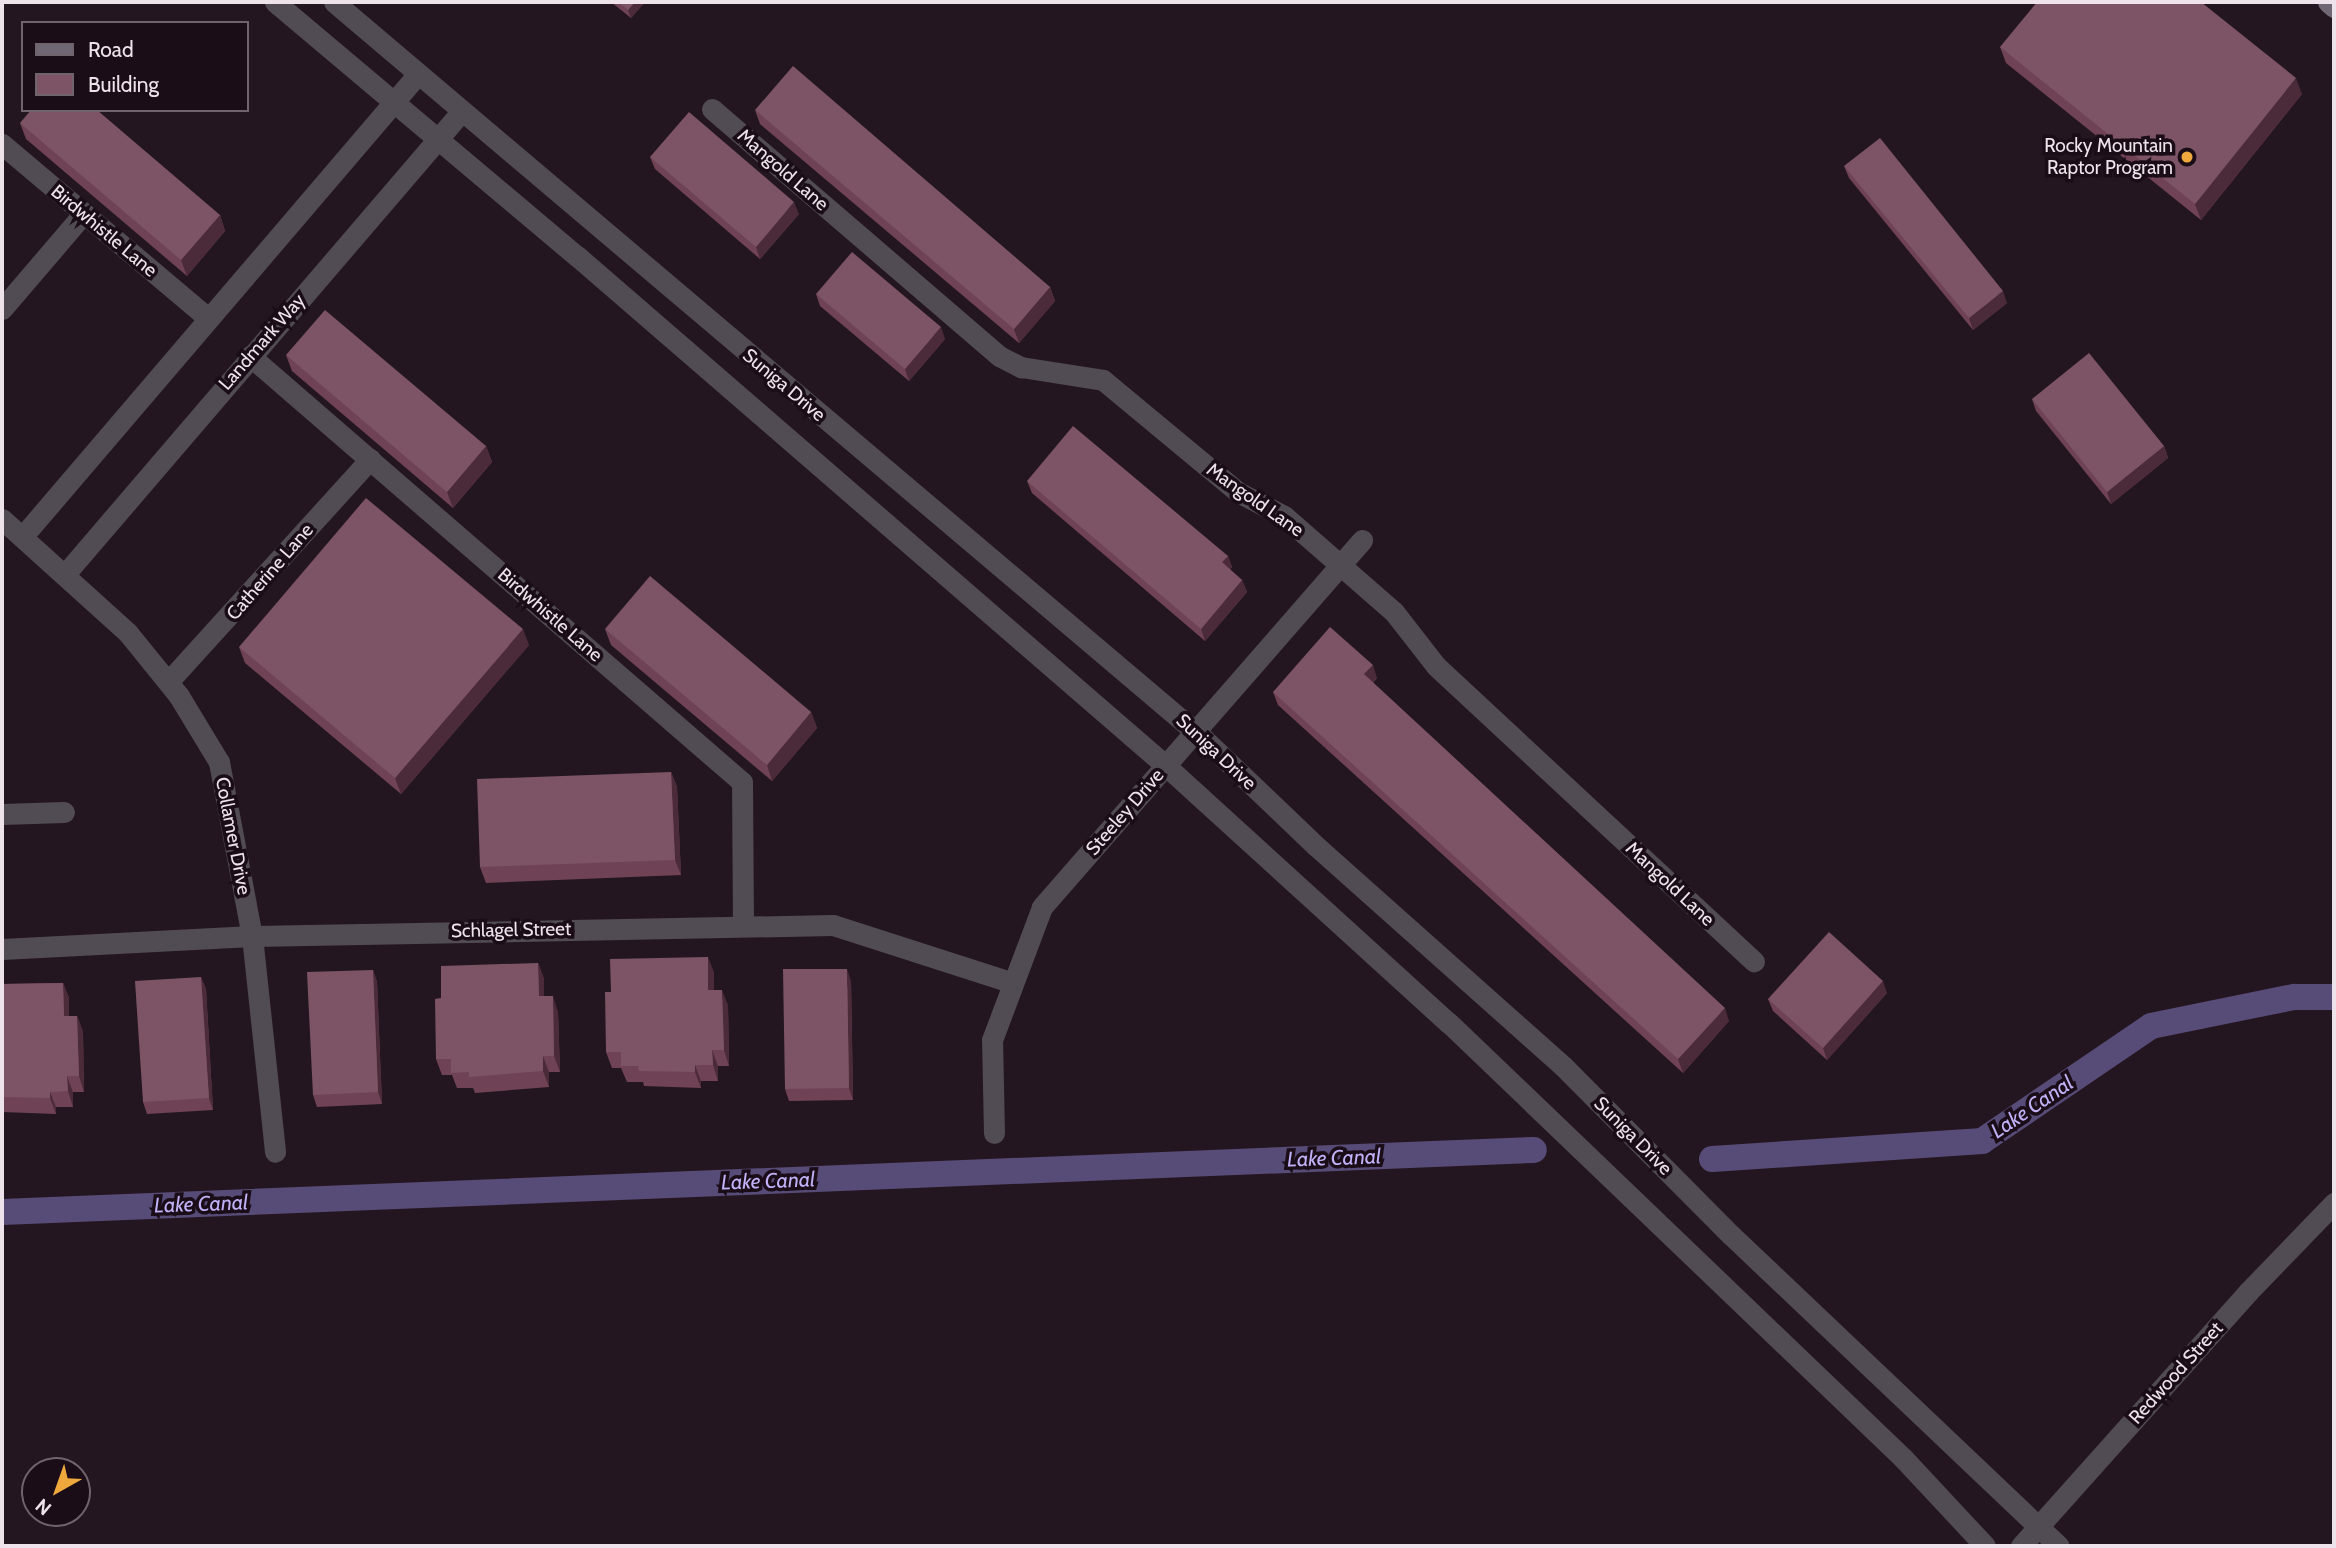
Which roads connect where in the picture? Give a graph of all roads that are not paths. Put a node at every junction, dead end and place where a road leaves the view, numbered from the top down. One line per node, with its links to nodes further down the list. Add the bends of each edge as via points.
1 (275, 2): 6 (street, Suniga Drive)
2 (334, 2): 5 (street, Suniga Drive)
3 (2328, 2): 4 (main road)
4 (2334, 7)
5 (417, 75): 6 (street); 8 (street, Suniga Drive)
6 (394, 102): 9 (street, Suniga Drive); 13 (street)
7 (712, 108): 19 (street, Mangold Lane, via 999,356 1021,367 1103,380 1238,492 1284,516)
8 (461, 112): 9 (street, Landmark Way); 22 (street, Suniga Drive)
9 (438, 139): 14 (street, Landmark Way); 23 (street, Suniga Drive)
10 (2, 144): 11 (street, Birdwhistle Lane)
11 (83, 214): 12 (street); 13 (street, Birdwhistle Lane)
12 (2, 309)
13 (208, 318): 17 (street)
14 (250, 356): 15 (street, Birdwhistle Lane); 20 (street, Landmark Way)
15 (370, 459): 21 (street, Catherine Lane); 26 (street, Birdwhistle Lane, via 742,782)
16 (2, 519): 17 (street, Collamer Drive)
17 (23, 536): 20 (street, Collamer Drive)
18 (1362, 540): 19 (street, Steeley Drive)
19 (1341, 565): 22 (street, Steeley Drive); 29 (street, Mangold Lane, via 1394,612 1436,666)
20 (65, 573): 21 (street, Collamer Drive, via 128,633)
21 (168, 682): 27 (street, Collamer Drive, via 219,762)
22 (1195, 731): 23 (street, Steeley Drive); 34 (street, Suniga Drive, via 1316,846 1563,1066 1731,1235)
23 (1165, 765): 30 (street, Steeley Drive, via 1042,907); 35 (street, Suniga Drive, via 1459,1032 1903,1458)
24 (64, 811): 25 (street)
25 (2, 814)
26 (743, 924): 27 (street, Schlagel Street); 30 (street, Schlagel Street, via 833,925)
27 (252, 936): 28 (street, Schlagel Street); 32 (street, Collamer Drive)
28 (2, 949)
29 (1754, 962)
30 (1012, 982): 31 (street, Steeley Drive, via 992,1041)
31 (994, 1133)
32 (275, 1152)
33 (2334, 1203): 34 (street, Redwood Street, via 2248,1292)
34 (2039, 1528): 36 (street, Redwood Street); 37 (street, Suniga Drive)
35 (1984, 1546)
36 (2021, 1546)
37 (2059, 1546)

